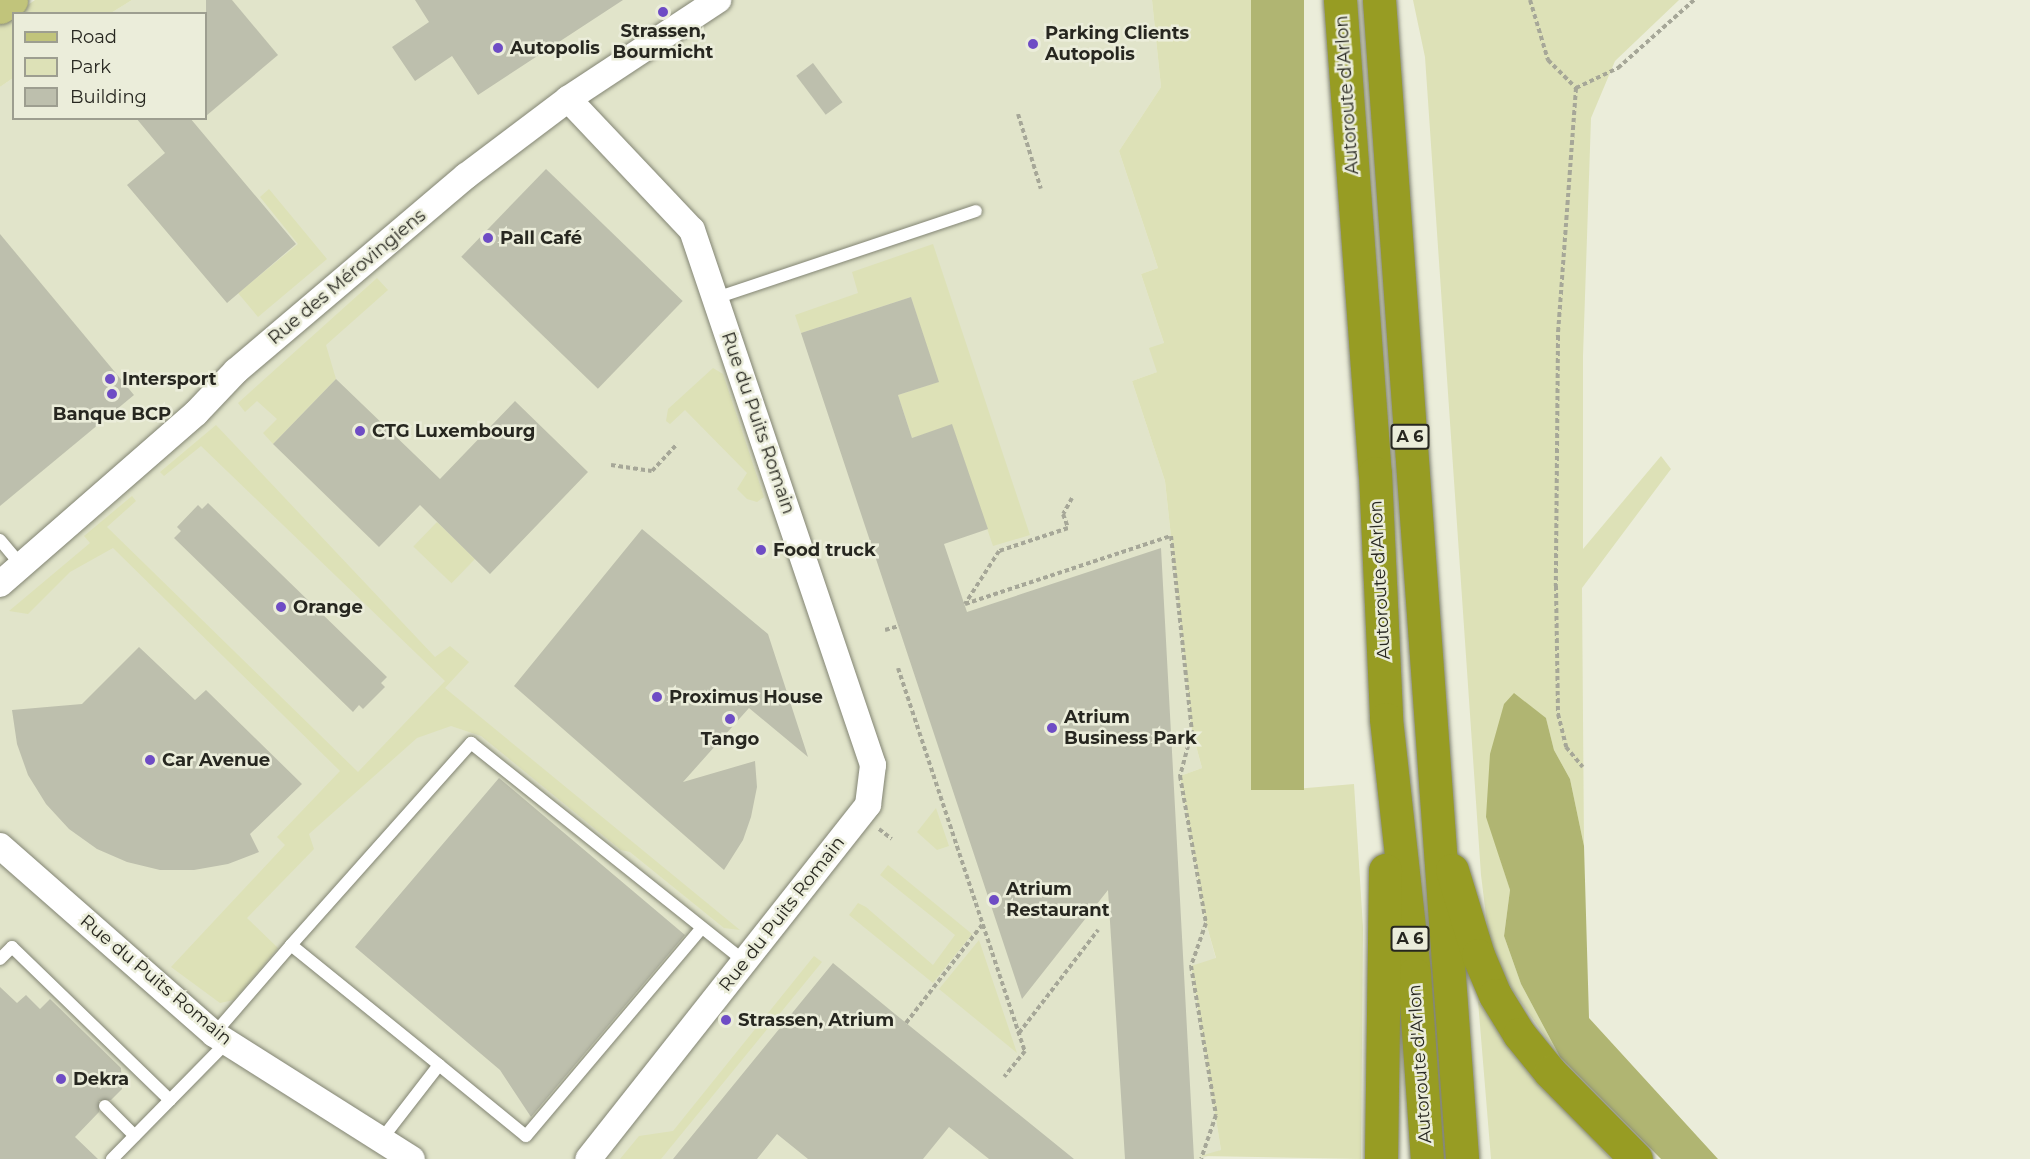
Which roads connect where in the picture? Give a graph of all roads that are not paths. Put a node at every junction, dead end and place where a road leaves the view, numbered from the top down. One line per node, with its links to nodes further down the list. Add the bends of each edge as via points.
1 (11, 0): 5 (main road)
2 (718, 0): 6 (street, Rue des Mérovingiens)
3 (1340, 0): 12 (highway, Autoroute d'Arlon / A 6, via 1375,472)
4 (1379, 0): 13 (highway, Autoroute d'Arlon / A 6)
5 (0, 7)
6 (568, 99): 8 (street, Rue du Puits Romain, via 692,230); 10 (street, Rue des Mérovingiens, via 466,176 236,371 196,413)
7 (976, 211): 8 (lane)
8 (716, 298): 18 (street, Rue du Puits Romain, via 873,765 868,805)
9 (0, 540): 10 (lane)
10 (21, 565): 11 (street, Rue des Mérovingiens)
11 (0, 584)
12 (1386, 719): 28 (highway, A 6); 29 (highway, Autoroute d'Arlon / A 6, via 1414,974)
13 (1439, 834): 30 (highway, Autoroute d'Arlon / A 6); 31 (highway, A 6, via 1495,995 1550,1072)
14 (2, 853): 19 (street, Rue du Puits Romain)
15 (702, 928): 16 (lane, via 471,742); 18 (lane); 20 (lane, via 526,1136)
16 (291, 945): 19 (lane); 20 (lane)
17 (0, 959): 21 (lane, via 12,947)
18 (745, 962): 27 (street, Rue du Puits Romain)
19 (220, 1038): 21 (lane); 24 (street, Rue du Puits Romain)
20 (439, 1065): 24 (lane)
21 (170, 1100): 23 (lane)
22 (105, 1106): 23 (lane)
23 (135, 1136): 25 (lane)
24 (381, 1140): 26 (street, Rue du Puits Romain)
25 (112, 1159)
26 (412, 1159)
27 (588, 1159)
28 (1381, 1159)
29 (1426, 1159)
30 (1462, 1159)
31 (1636, 1159)

